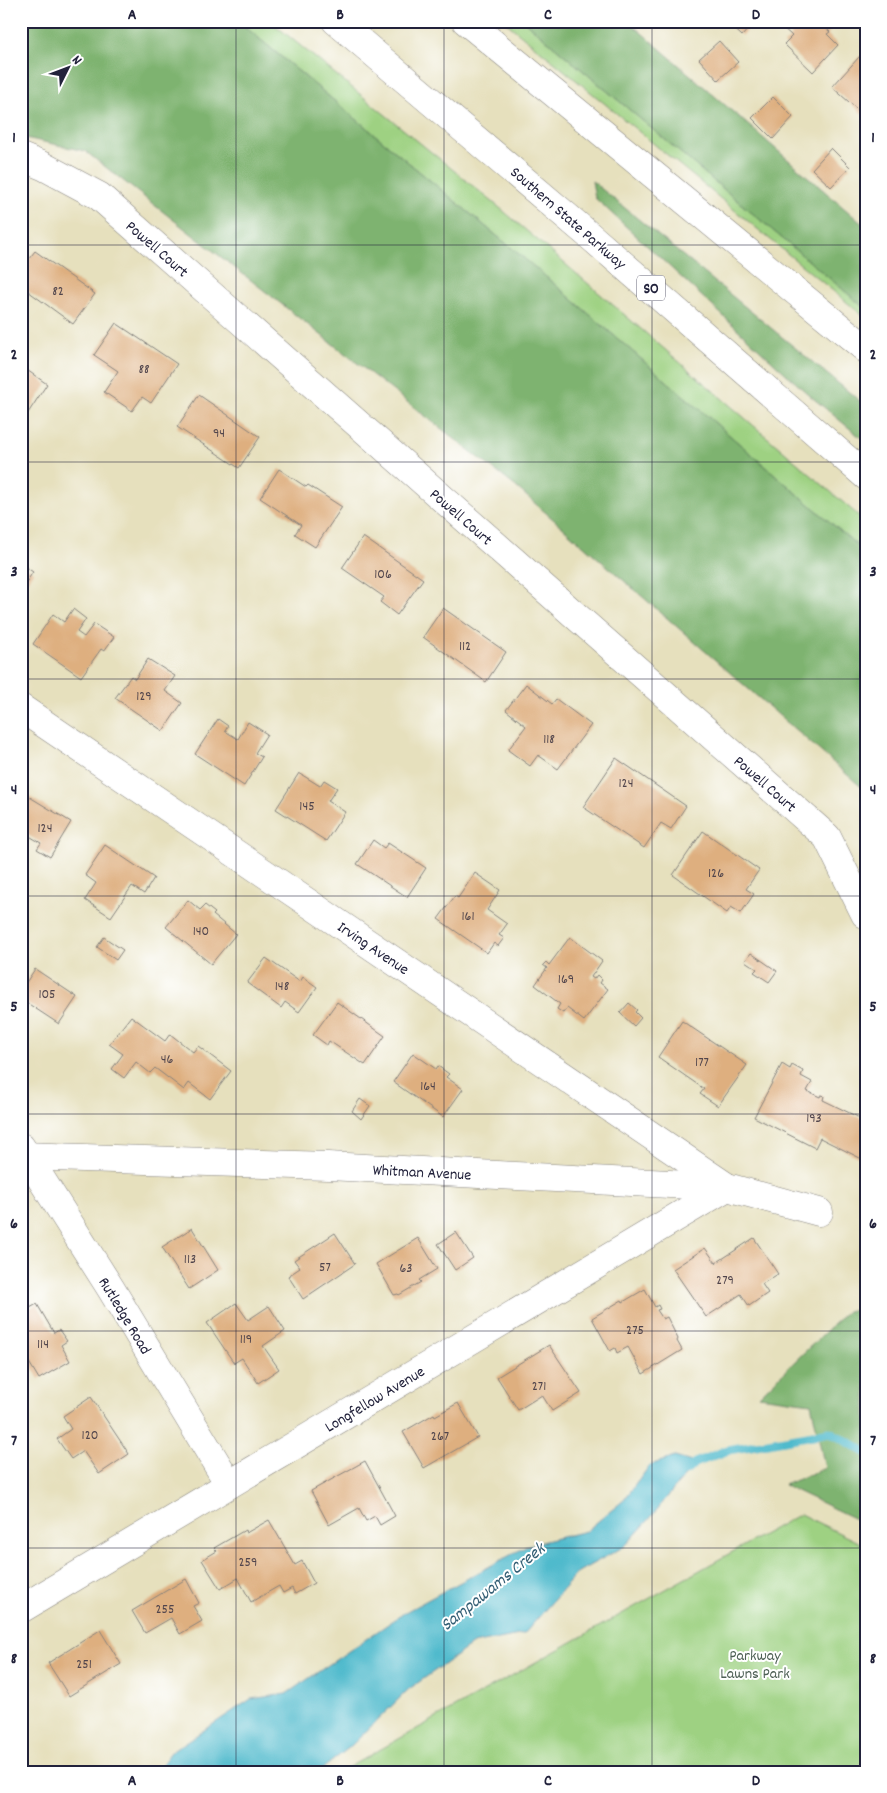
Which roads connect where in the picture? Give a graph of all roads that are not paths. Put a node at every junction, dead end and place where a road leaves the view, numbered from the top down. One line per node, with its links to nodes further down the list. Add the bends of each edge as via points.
1 (336, 21): 5 (main road, Southern State Parkway / SO)
2 (466, 21): 4 (main road)
3 (21, 157): 7 (main road, Powell Court, via 99,196 827,837)
4 (866, 348)
5 (866, 476)
6 (21, 708): 9 (main road, Irving Avenue)
7 (865, 914)
8 (23, 1153): 9 (main road, Whitman Avenue); 11 (main road, Rutledge Road, via 111,1289)
9 (727, 1186): 10 (main road, Whitman Avenue); 11 (main road, Longfellow Avenue)
10 (819, 1212)
11 (229, 1484): 12 (main road, Longfellow Avenue)
12 (21, 1609)

